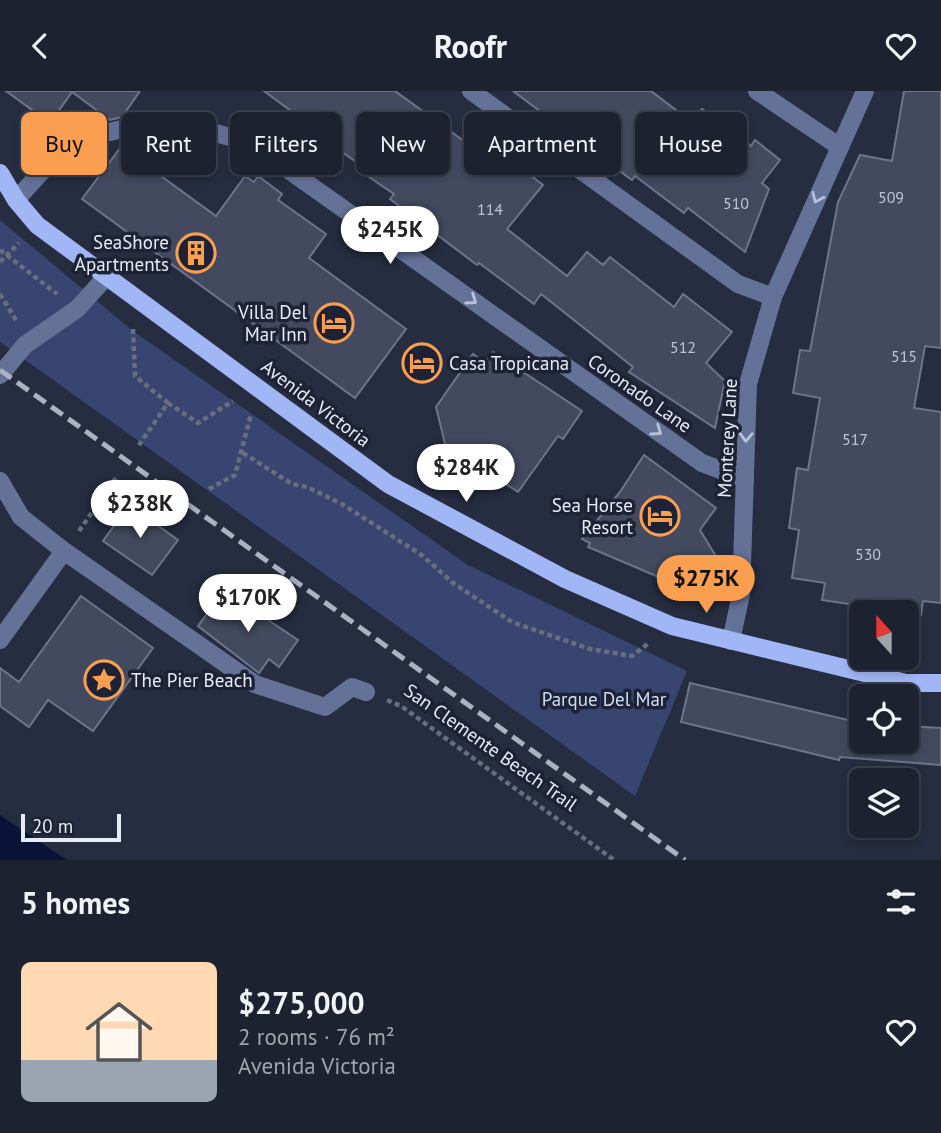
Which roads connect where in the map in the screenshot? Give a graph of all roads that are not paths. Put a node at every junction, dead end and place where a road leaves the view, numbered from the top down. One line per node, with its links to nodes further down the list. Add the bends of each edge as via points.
1 (471, 91): 8 (street, via 738,284)
2 (757, 91): 4 (street)
3 (865, 91): 4 (street, Monterey Lane)
4 (840, 147): 8 (street, Monterey Lane, one-way to 8)
5 (0, 173): 6 (main road, Avenida Victoria)
6 (16, 200): 7 (main road, Avenida Victoria, via 37,225); 10 (street, Coronado Lane, one-way to 10, via 81,139 127,128 185,125 249,142 702,463)
7 (107, 276): 9 (street, via 77,309 25,345); 14 (main road, Avenida Victoria, via 388,484 565,579 672,626)
8 (773, 297): 10 (street, Monterey Lane, one-way to 10, via 748,384)
9 (0, 375)
10 (745, 479): 14 (street, Monterey Lane, via 741,594)
11 (0, 481): 12 (street, via 21,517)
12 (64, 551): 13 (street); 16 (street, via 255,684 325,707 352,687)
13 (0, 640)
14 (731, 641): 15 (main road, Avenida Victoria, via 906,683)
15 (941, 683)
16 (366, 691)

